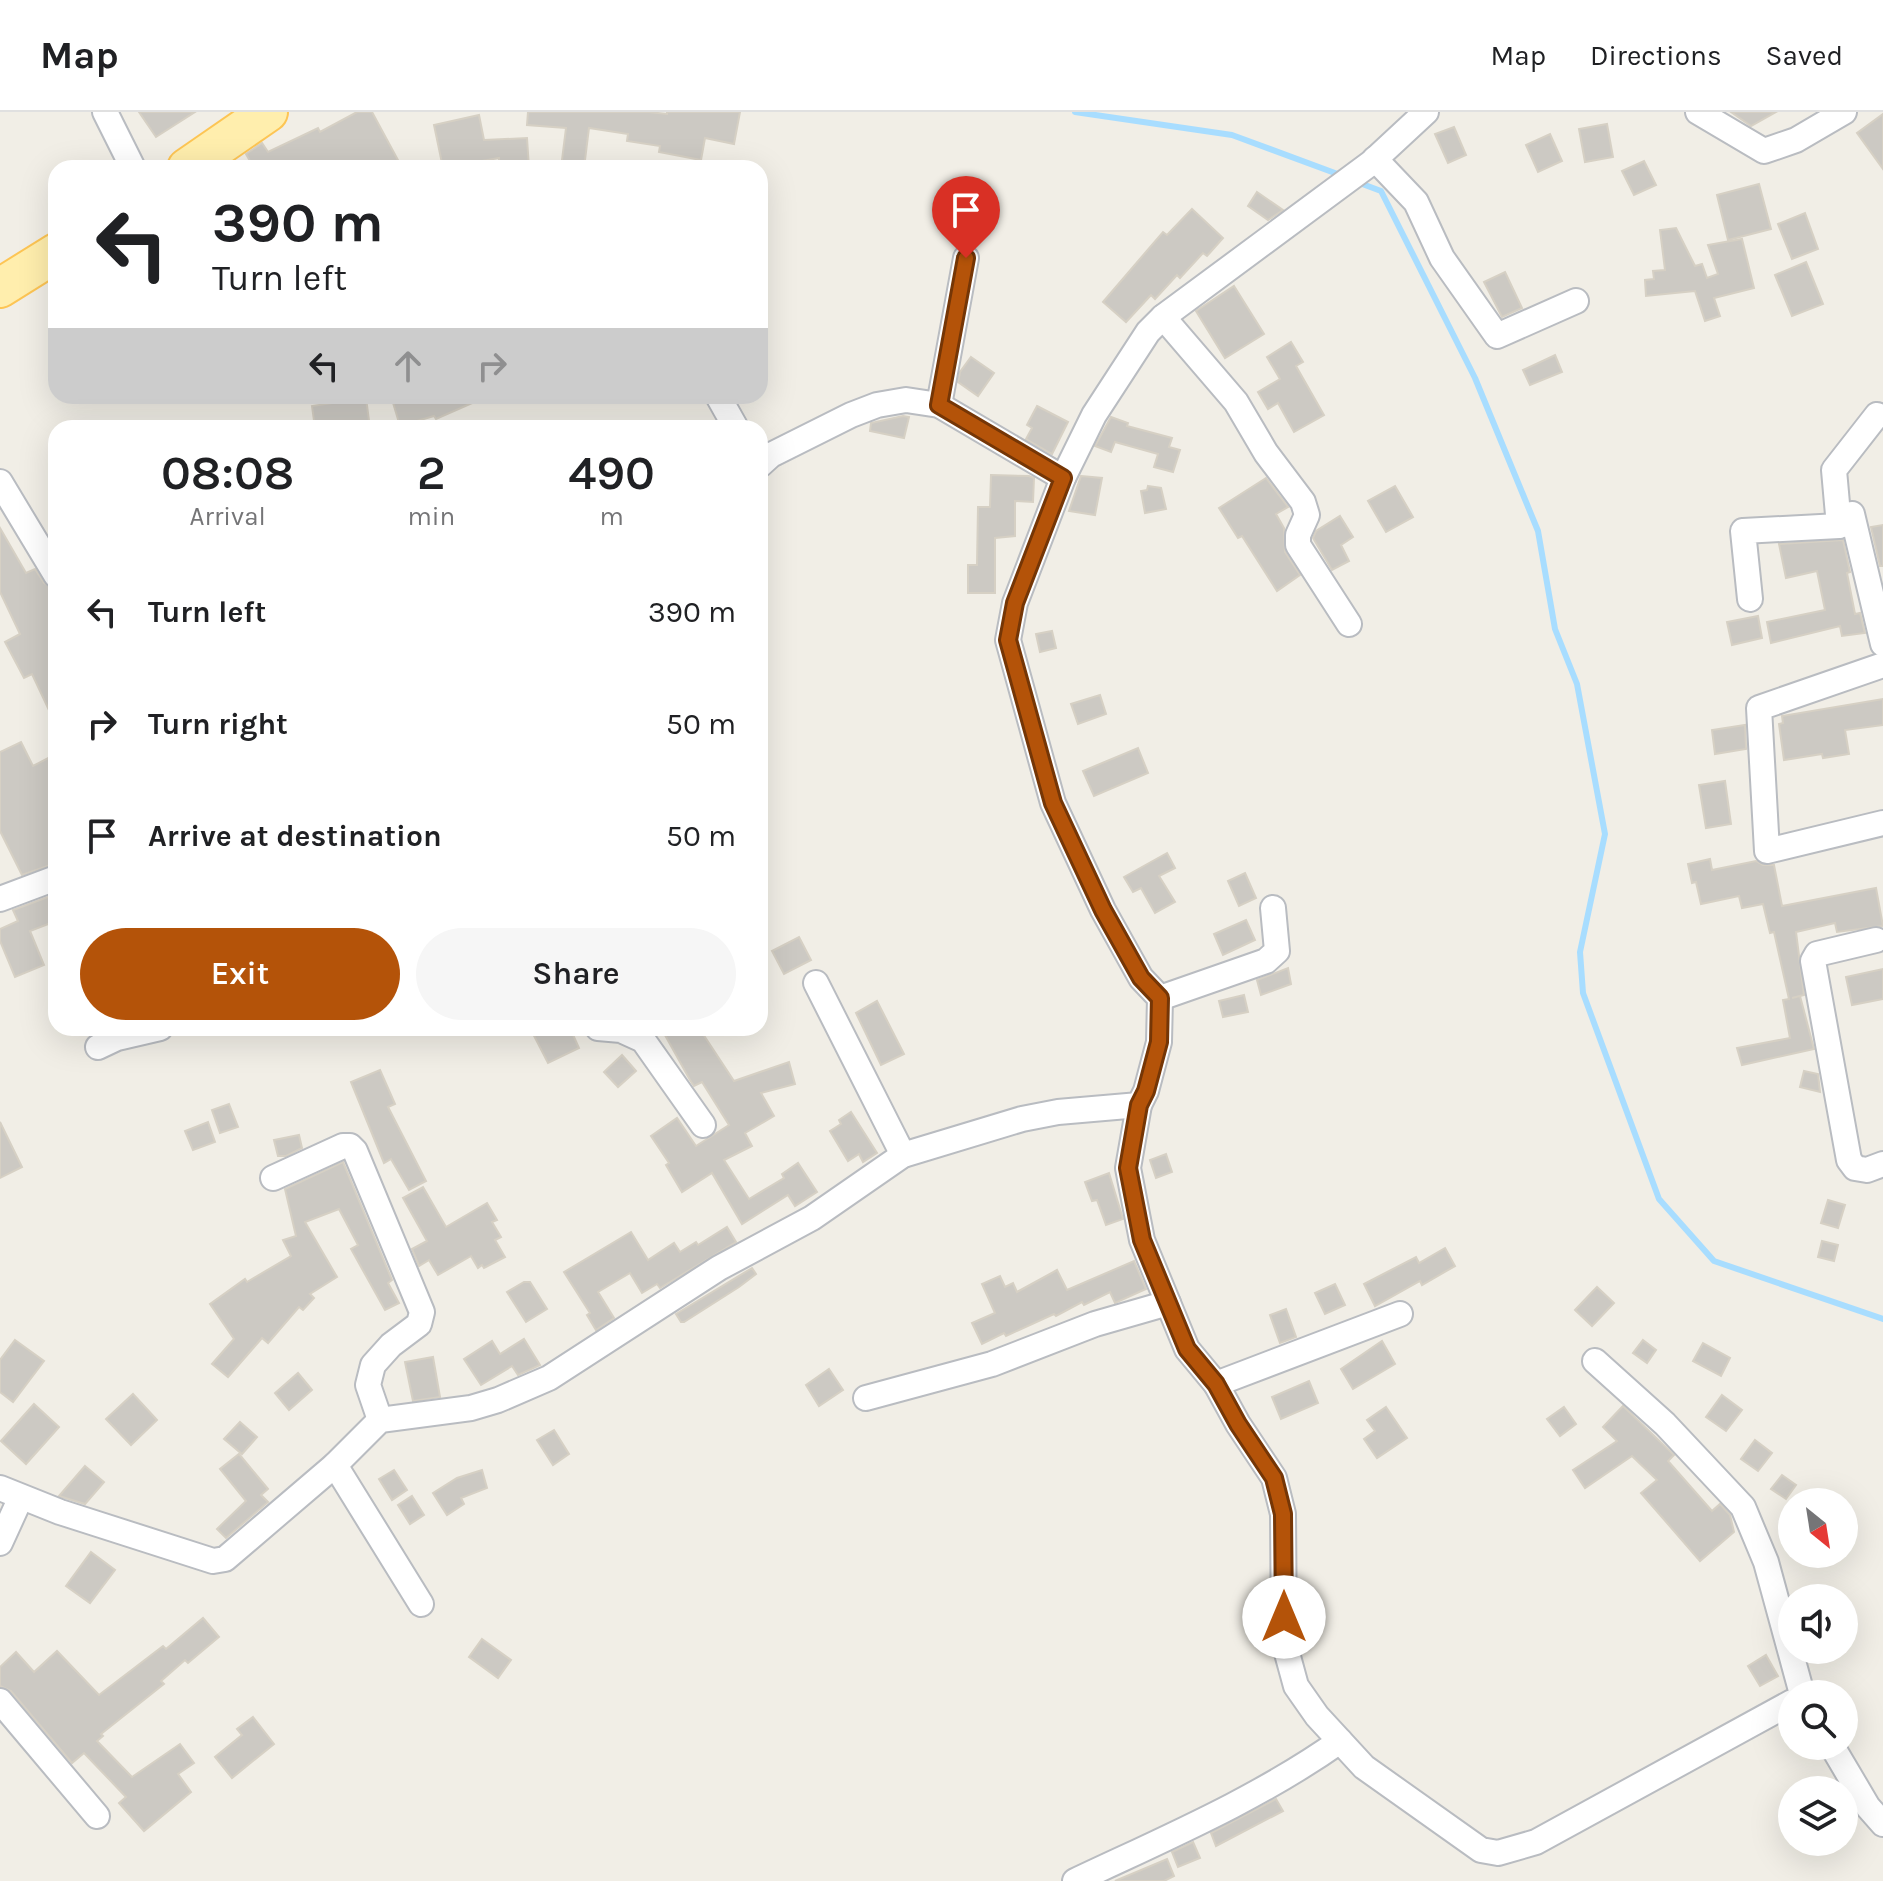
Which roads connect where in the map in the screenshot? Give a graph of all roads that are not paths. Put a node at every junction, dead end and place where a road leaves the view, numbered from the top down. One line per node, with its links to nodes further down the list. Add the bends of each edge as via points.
1 (105, 112): 6 (street)
2 (268, 112): 7 (main road)
3 (1426, 112): 8 (street)
4 (1698, 112): 5 (street, via 1764,151 1796,140)
5 (1844, 112)
6 (129, 160)
7 (199, 160)
8 (1373, 161): 12 (street, via 1416,202 1442,258 1497,336); 13 (street)
9 (48, 258): 11 (main road)
10 (966, 258): 14 (street)
11 (0, 288)
12 (1576, 301)
13 (1163, 317): 17 (street, via 1094,415); 22 (street, via 1236,402 1303,502 1307,515 1298,545)
14 (939, 405): 16 (street, via 906,400 877,405); 17 (street)
15 (1877, 415): 19 (street, via 1834,470)
16 (768, 458)
17 (1063, 478): 31 (street, via 1015,603 1008,640 1053,803 1103,910 1141,978)
18 (0, 482): 20 (street)
19 (1839, 526): 21 (street, via 1743,531); 23 (street, via 1852,514)
20 (45, 536)
21 (1750, 599)
22 (1349, 624)
23 (1883, 644)
24 (1883, 665): 25 (street, via 1759,708 1767,851)
25 (1883, 823)
26 (48, 881): 27 (street)
27 (0, 899)
28 (1273, 908): 31 (street, via 1277,951 1266,961)
29 (1876, 940): 38 (street, via 1826,950 1813,961 1849,1160 1855,1168 1867,1170)
30 (816, 983): 37 (street)
31 (1160, 998): 35 (street, via 1159,1042)
32 (126, 1036): 34 (street)
33 (634, 1036): 36 (street, via 643,1040)
34 (98, 1047)
35 (1139, 1105): 37 (street, via 1022,1119); 40 (street, via 1128,1168 1142,1240)
36 (703, 1125)
37 (903, 1155): 45 (street, via 812,1218 719,1268 549,1378 471,1408)
38 (1883, 1164)
39 (273, 1178): 45 (street, via 343,1146 355,1151 422,1312 419,1324 373,1365 368,1385)
40 (1168, 1303): 43 (street, via 1187,1349); 44 (street, via 1095,1324 992,1364)
41 (1400, 1314): 43 (street)
42 (1595, 1361): 50 (street, via 1665,1424 1743,1507 1766,1562)
43 (1216, 1384): 53 (street, via 1274,1478 1283,1514 1284,1642 1296,1686)
44 (866, 1398)
45 (380, 1420): 46 (street)
46 (335, 1465): 47 (street, via 225,1559 213,1561); 49 (street)
47 (11, 1492): 48 (street)
48 (0, 1543)
49 (421, 1604)
50 (1798, 1680)
51 (0, 1701): 55 (street)
52 (1778, 1710): 53 (street, via 1536,1842 1498,1853 1468,1841 1364,1767)
53 (1340, 1741): 57 (street, via 1239,1804)
54 (1840, 1760): 56 (street)
55 (97, 1816)
56 (1883, 1824)
57 (1075, 1881)

